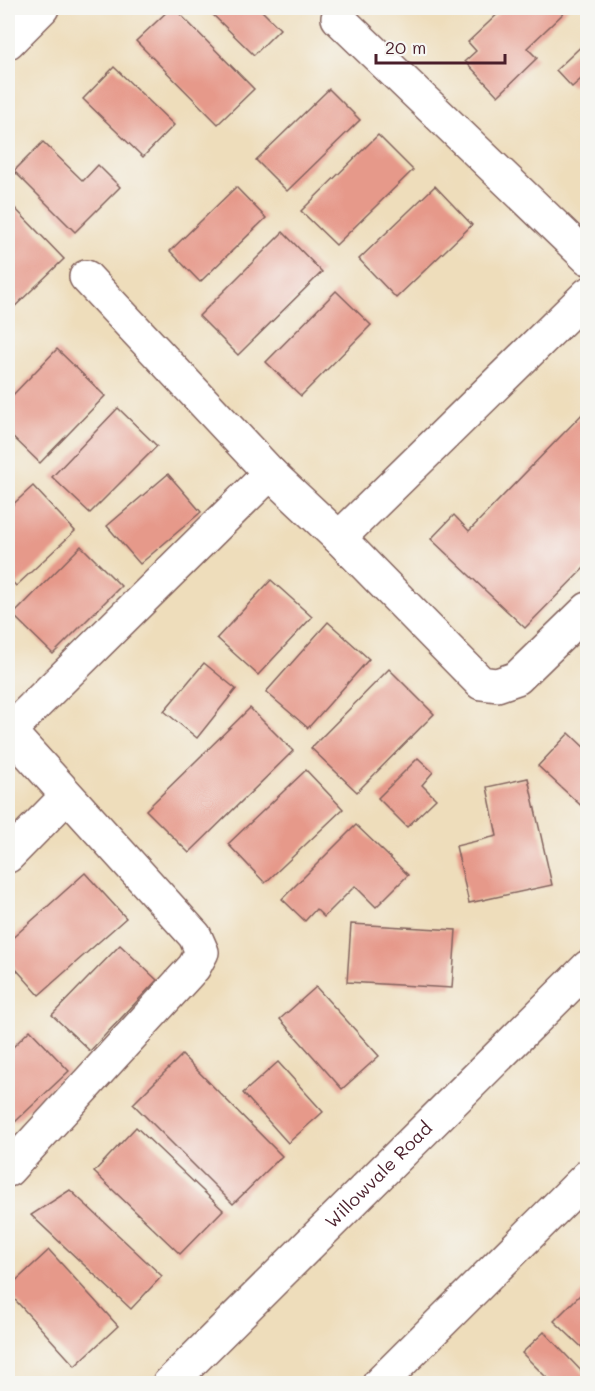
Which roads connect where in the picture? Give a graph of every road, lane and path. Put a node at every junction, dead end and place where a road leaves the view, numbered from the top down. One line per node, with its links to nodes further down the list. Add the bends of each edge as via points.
1 (42, 8): 3 (street)
2 (338, 18): 4 (street)
3 (8, 42)
4 (588, 258)
5 (86, 277): 7 (street)
6 (588, 294): 8 (street)
7 (270, 473): 8 (street); 10 (street)
8 (339, 537): 9 (street, via 481,683 497,685 517,678)
9 (588, 609)
10 (8, 730): 11 (street)
11 (67, 795): 12 (street); 14 (street, via 195,936 202,952 194,966)
12 (8, 856)
13 (588, 968): 16 (street, Willowvale Road)
14 (8, 1170)
15 (588, 1176): 17 (street)
16 (169, 1383)
17 (379, 1383)

